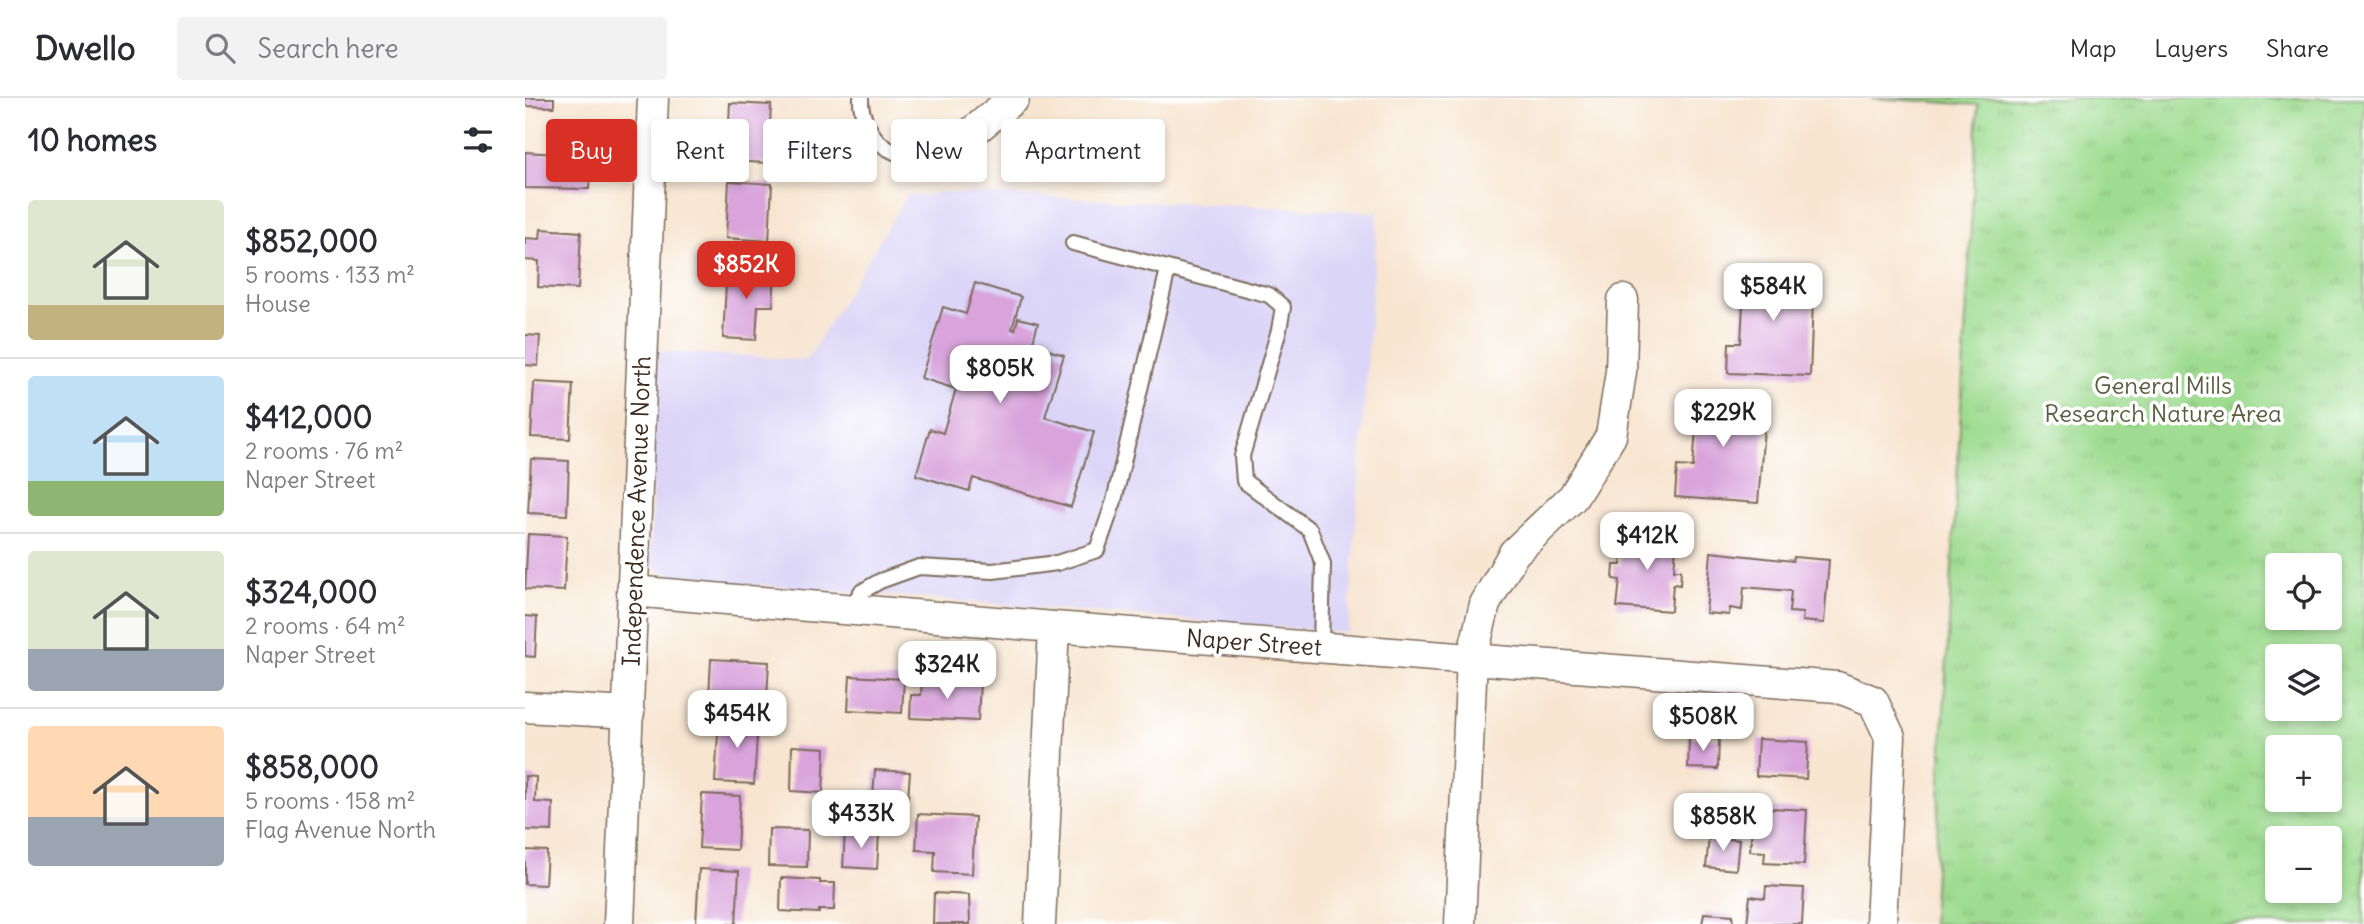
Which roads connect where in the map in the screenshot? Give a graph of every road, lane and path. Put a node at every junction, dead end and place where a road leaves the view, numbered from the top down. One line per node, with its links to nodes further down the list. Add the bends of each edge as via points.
1 (653, 98): 9 (street, Independence Avenue North)
2 (861, 98): 5 (lane, via 864,118)
3 (1014, 98): 4 (street)
4 (987, 120)
5 (891, 150)
6 (1073, 243): 7 (lane)
7 (1168, 269): 10 (lane, via 1114,501 1097,550 1057,563 993,571 919,567 880,580 861,592); 12 (lane, via 1269,295 1283,307 1242,456 1244,481 1310,530 1323,564)
8 (1623, 300): 13 (street, via 1621,372 1611,436 1573,497 1514,553 1485,604)
9 (632, 591): 10 (street, Naper Street); 15 (street, Independence Avenue North)
10 (851, 609): 11 (street, Naper Street)
11 (1054, 626): 12 (street, Naper Street); 17 (street)
12 (1321, 648): 13 (street, Naper Street)
13 (1472, 658): 18 (street); 19 (street, Naper Street, via 1837,687 1873,701 1889,737)
14 (525, 707): 15 (street)
15 (629, 713): 16 (street, Independence Avenue North)
16 (619, 924)
17 (1040, 924)
18 (1460, 924)
19 (1881, 924)

